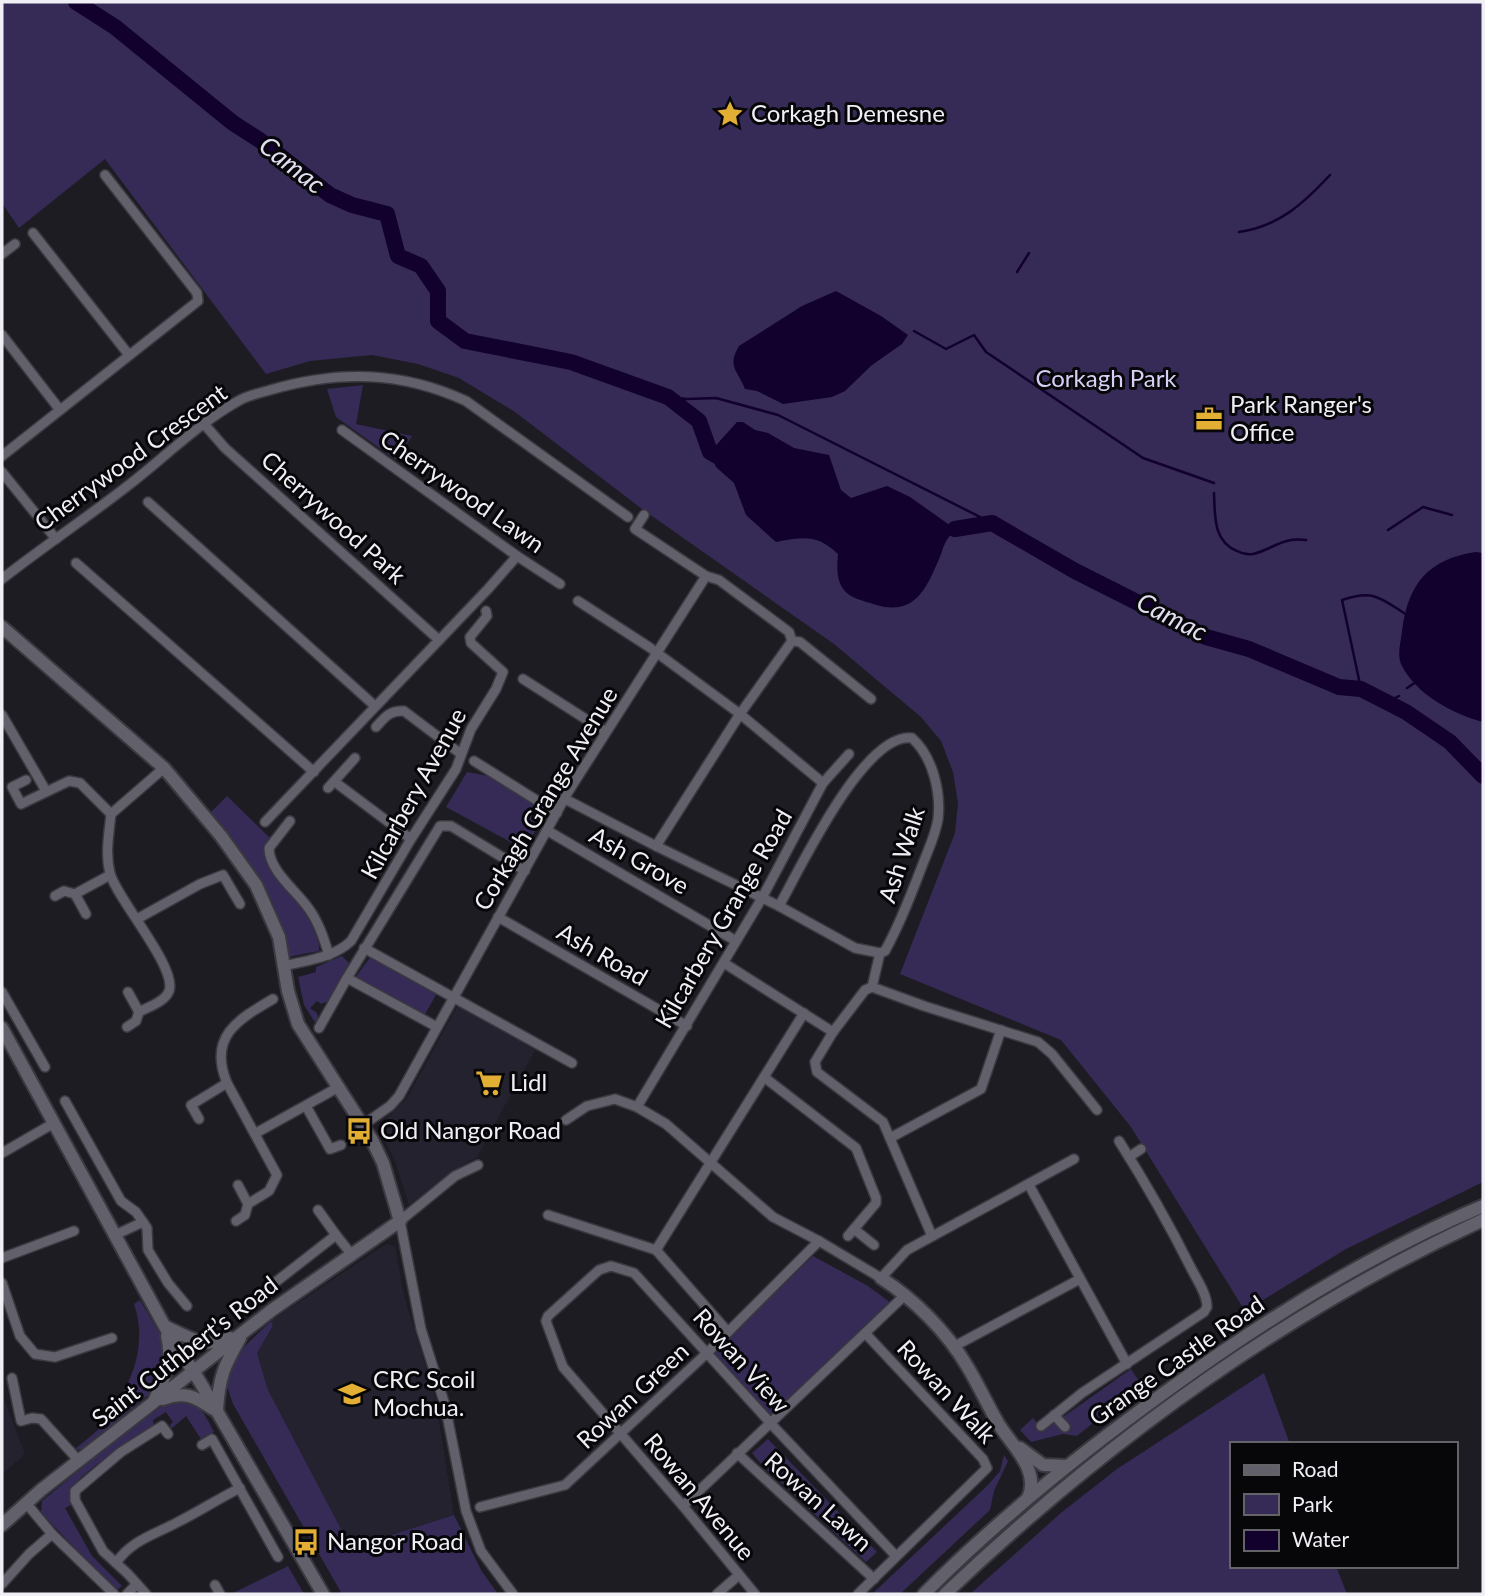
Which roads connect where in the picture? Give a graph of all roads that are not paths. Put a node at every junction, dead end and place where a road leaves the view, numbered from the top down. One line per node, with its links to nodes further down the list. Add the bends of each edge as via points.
1 (105, 175): 6 (street, via 197,293 198,301)
2 (33, 233): 6 (street)
3 (15, 244): 4 (street)
4 (2, 254)
5 (2, 335): 7 (street)
6 (129, 355): 7 (street)
7 (60, 410): 10 (street)
8 (204, 424): 14 (street, Cherrywood Crescent, via 241,400 295,382 363,376 416,382 466,401); 15 (street, Cherrywood Crescent); 24 (street, Cherrywood Park)
9 (342, 430): 16 (street, Cherrywood Lawn)
10 (2, 456)
11 (2, 472): 15 (street)
12 (148, 502): 29 (street)
13 (644, 515): 18 (street, via 635,529)
14 (628, 517)
15 (56, 539): 19 (street, Cherrywood Crescent)
16 (517, 556): 20 (street, Cherrywood Lawn); 24 (street)
17 (76, 563): 39 (street)
18 (706, 576): 25 (street, via 719,580 789,632); 26 (street, Corkagh Grange Avenue)
19 (2, 579)
20 (559, 584)
21 (578, 601): 26 (street)
22 (486, 611): 34 (street, Kilcarbery Avenue, via 471,643 503,672)
23 (2, 626): 38 (main road)
24 (439, 640): 29 (street)
25 (792, 640): 28 (street); 30 (street)
26 (656, 653): 30 (street); 33 (street, Corkagh Grange Avenue)
27 (523, 679): 33 (street)
28 (871, 699)
29 (375, 706): 39 (street)
30 (740, 714): 41 (street); 50 (street)
31 (2, 715): 42 (street)
32 (376, 727): 34 (street, via 386,716 404,711)
33 (606, 732): 43 (street, Corkagh Grange Avenue)
34 (461, 754): 49 (street, Kilcarbery Avenue)
35 (849, 754): 41 (street, Kilcarbery Grange Road)
36 (355, 758): 49 (street, via 332,785)
37 (474, 761): 44 (street)
38 (164, 768): 45 (street); 66 (main road, via 256,885 279,937)
39 (314, 772): 47 (street)
40 (26, 780): 42 (street, via 12,787 22,804)
41 (823, 783): 55 (street, Kilcarbery Grange Road)
42 (46, 791): 45 (street, via 63,782 80,783)
43 (565, 799): 44 (street, Corkagh Grange Avenue); 50 (street)
44 (557, 813): 48 (street, Corkagh Grange Avenue)
45 (111, 814): 52 (street)
46 (290, 821): 64 (street, via 270,848 271,862 309,909)
47 (265, 822)
48 (548, 831): 51 (street, Corkagh Grange Avenue); 61 (street, Ash Grove)
49 (411, 839): 64 (street, Kilcarbery Avenue, via 351,941)
50 (656, 846): 55 (street)
51 (525, 871): 59 (street, Corkagh Grange Avenue); 62 (street, via 451,826 440,825)
52 (110, 875): 53 (street); 60 (street)
53 (75, 894): 54 (street, via 64,891); 58 (street)
54 (55, 896)
55 (762, 898): 57 (street); 61 (street, Kilcarbery Grange Road)
56 (240, 904): 60 (street, via 222,875)
57 (779, 906): 63 (street, via 855,948); 63 (street, Ash Walk, via 837,802 868,761 887,746 912,738 935,781 938,822 903,916)
58 (86, 914)
59 (498, 917): 71 (street, Corkagh Grange Avenue); 75 (street, Ash Road)
60 (137, 919): 73 (street, via 170,981 164,998)
61 (736, 941): 65 (street, Kilcarbery Grange Road)
62 (364, 948): 67 (street); 71 (street)
63 (880, 953): 68 (street)
64 (329, 956): 66 (street, Kilcarbery Avenue)
65 (724, 963): 74 (street); 75 (street, Kilcarbery Grange Road)
66 (285, 966): 86 (main road, via 299,1024)
67 (346, 978): 77 (street); 79 (street)
68 (872, 987): 80 (street); 81 (street)
69 (2, 992): 83 (street)
70 (128, 992): 73 (street)
71 (453, 997): 77 (street, Corkagh Grange Avenue); 82 (street)
72 (273, 999): 85 (street, via 233,1025 225,1038 220,1053)
73 (139, 1012): 76 (street)
74 (804, 1013): 81 (street); 84 (street)
75 (687, 1026): 89 (street, Kilcarbery Grange Road)
76 (127, 1027)
77 (437, 1027): 94 (street, Corkagh Grange Avenue, via 395,1102)
78 (2, 1028): 93 (main road)
79 (319, 1028)
80 (1001, 1030): 90 (street, via 1045,1047 1093,1095); 96 (street, via 981,1089)
81 (833, 1032): 96 (street, via 814,1067 880,1119)
82 (572, 1063)
83 (45, 1066)
84 (764, 1077): 103 (street); 120 (street, via 856,1148 876,1203 851,1233)
85 (227, 1083): 91 (street, via 191,1105); 95 (street)
86 (337, 1088): 88 (street); 94 (main road)
87 (65, 1101): 114 (street, via 121,1201)
88 (306, 1106): 95 (street); 98 (street, via 330,1149)
89 (637, 1107): 92 (street, via 615,1099 587,1106); 103 (street, via 666,1124)
90 (1097, 1110)
91 (199, 1119)
92 (566, 1120)
93 (54, 1123): 100 (street); 116 (main road)
94 (363, 1125): 113 (main road, via 383,1163)
95 (256, 1133): 107 (street, via 277,1175 269,1191)
96 (890, 1138): 118 (street)
97 (1119, 1141): 101 (street)
98 (341, 1145)
99 (1141, 1149): 101 (street)
100 (2, 1153)
101 (1129, 1157): 138 (street, via 1171,1227 1207,1303 1204,1312)
102 (1074, 1159): 106 (street)
103 (711, 1164): 119 (street, via 773,1217); 121 (street)
104 (478, 1165): 113 (street, via 449,1180)
105 (238, 1185): 107 (street)
106 (1029, 1185): 118 (street); 125 (street)
107 (248, 1204): 111 (street, via 245,1215)
108 (1483, 1206): 153 (main road, Grange Castle Road, via 1421,1233 1230,1345)
109 (318, 1210): 117 (street)
110 (548, 1215): 121 (street)
111 (236, 1220)
112 (1483, 1220): 179 (main road, Grange Castle Road, via 1422,1248 1319,1306 1209,1377 1056,1495)
113 (400, 1221): 122 (main road, Saint Cuthbert’s Road); 174 (street, via 466,1511 481,1550)
114 (142, 1222): 116 (street); 129 (street, via 148,1250)
115 (74, 1231): 123 (street)
116 (115, 1235): 131 (main road)
117 (336, 1235): 122 (street); 127 (street)
118 (932, 1236): 124 (street, via 907,1250)
119 (820, 1241): 124 (street); 133 (street, Rowan Green)
120 (874, 1245)
121 (656, 1250): 133 (street)
122 (352, 1255): 132 (main road, Saint Cuthbert’s Road)
123 (2, 1258)
124 (881, 1278): 128 (main road)
125 (1080, 1279): 136 (street); 138 (street)
126 (2, 1283): 135 (street, via 20,1336 35,1354 55,1357)
127 (268, 1288)
128 (904, 1296): 134 (street); 136 (main road)
129 (187, 1307)
130 (546, 1321): 137 (street, Rowan View, via 599,1270 611,1266 634,1273); 148 (street, Rowan Avenue, via 563,1367)
131 (165, 1327): 132 (main road, via 204,1344); 139 (main road); 141 (main road, via 171,1349)
132 (243, 1332): 139 (main road, Saint Cuthbert’s Road); 142 (main road, via 223,1368)
133 (728, 1332): 137 (street, Rowan Green)
134 (865, 1334): 144 (street); 161 (street, Rowan Walk, via 987,1468)
135 (111, 1338)
136 (953, 1347): 149 (main road)
137 (707, 1353): 144 (street, Rowan View); 148 (street, Rowan Green)
138 (1127, 1364): 143 (street)
139 (192, 1371): 141 (main road, Saint Cuthbert’s Road); 142 (main road)
140 (12, 1378): 152 (street, via 21,1421 41,1419)
141 (154, 1402): 142 (main road, via 190,1395); 152 (main road, Saint Cuthbert’s Road)
142 (216, 1411): 173 (main road)
143 (1054, 1415): 145 (street); 146 (street)
144 (770, 1422): 151 (street); 161 (street, Rowan View)
145 (1041, 1426)
146 (1065, 1427)
147 (168, 1434): 163 (street, via 162,1426 121,1452 75,1491 75,1500 103,1552)
148 (621, 1434): 157 (street, Rowan Avenue); 158 (street, Rowan Green, via 565,1485)
149 (1009, 1439): 153 (main road, via 1036,1462); 155 (main road, via 1030,1471)
150 (202, 1445): 154 (street, via 212,1439)
151 (737, 1453): 157 (street); 165 (street, Rowan Lawn)
152 (79, 1461): 156 (main road, Saint Cuthbert’s Road)
153 (1067, 1466): 155 (main road, Grange Castle Road)
154 (240, 1488): 162 (street); 163 (street, via 149,1535)
155 (1028, 1499): 178 (main road, Grange Castle Road)
156 (26, 1503): 159 (main road, Saint Cuthbert’s Road); 160 (street)
157 (683, 1506): 164 (street, Rowan Avenue)
158 (480, 1507)
159 (2, 1525)
160 (52, 1534): 166 (street); 170 (street)
161 (895, 1555): 165 (street, Rowan Walk)
162 (276, 1558)
163 (116, 1563): 167 (street)
164 (739, 1575): 175 (street); 176 (street, Rowan Avenue)
165 (874, 1578): 177 (street, Rowan Walk)
166 (2, 1584)
167 (137, 1584): 171 (street); 172 (street)
168 (215, 1585): 169 (street)
169 (224, 1593)
170 (114, 1594)
171 (127, 1594)
172 (146, 1594)
173 (323, 1594)
174 (513, 1594)
175 (717, 1594)
176 (755, 1594)
177 (858, 1594)
178 (924, 1594)
179 (945, 1594)

